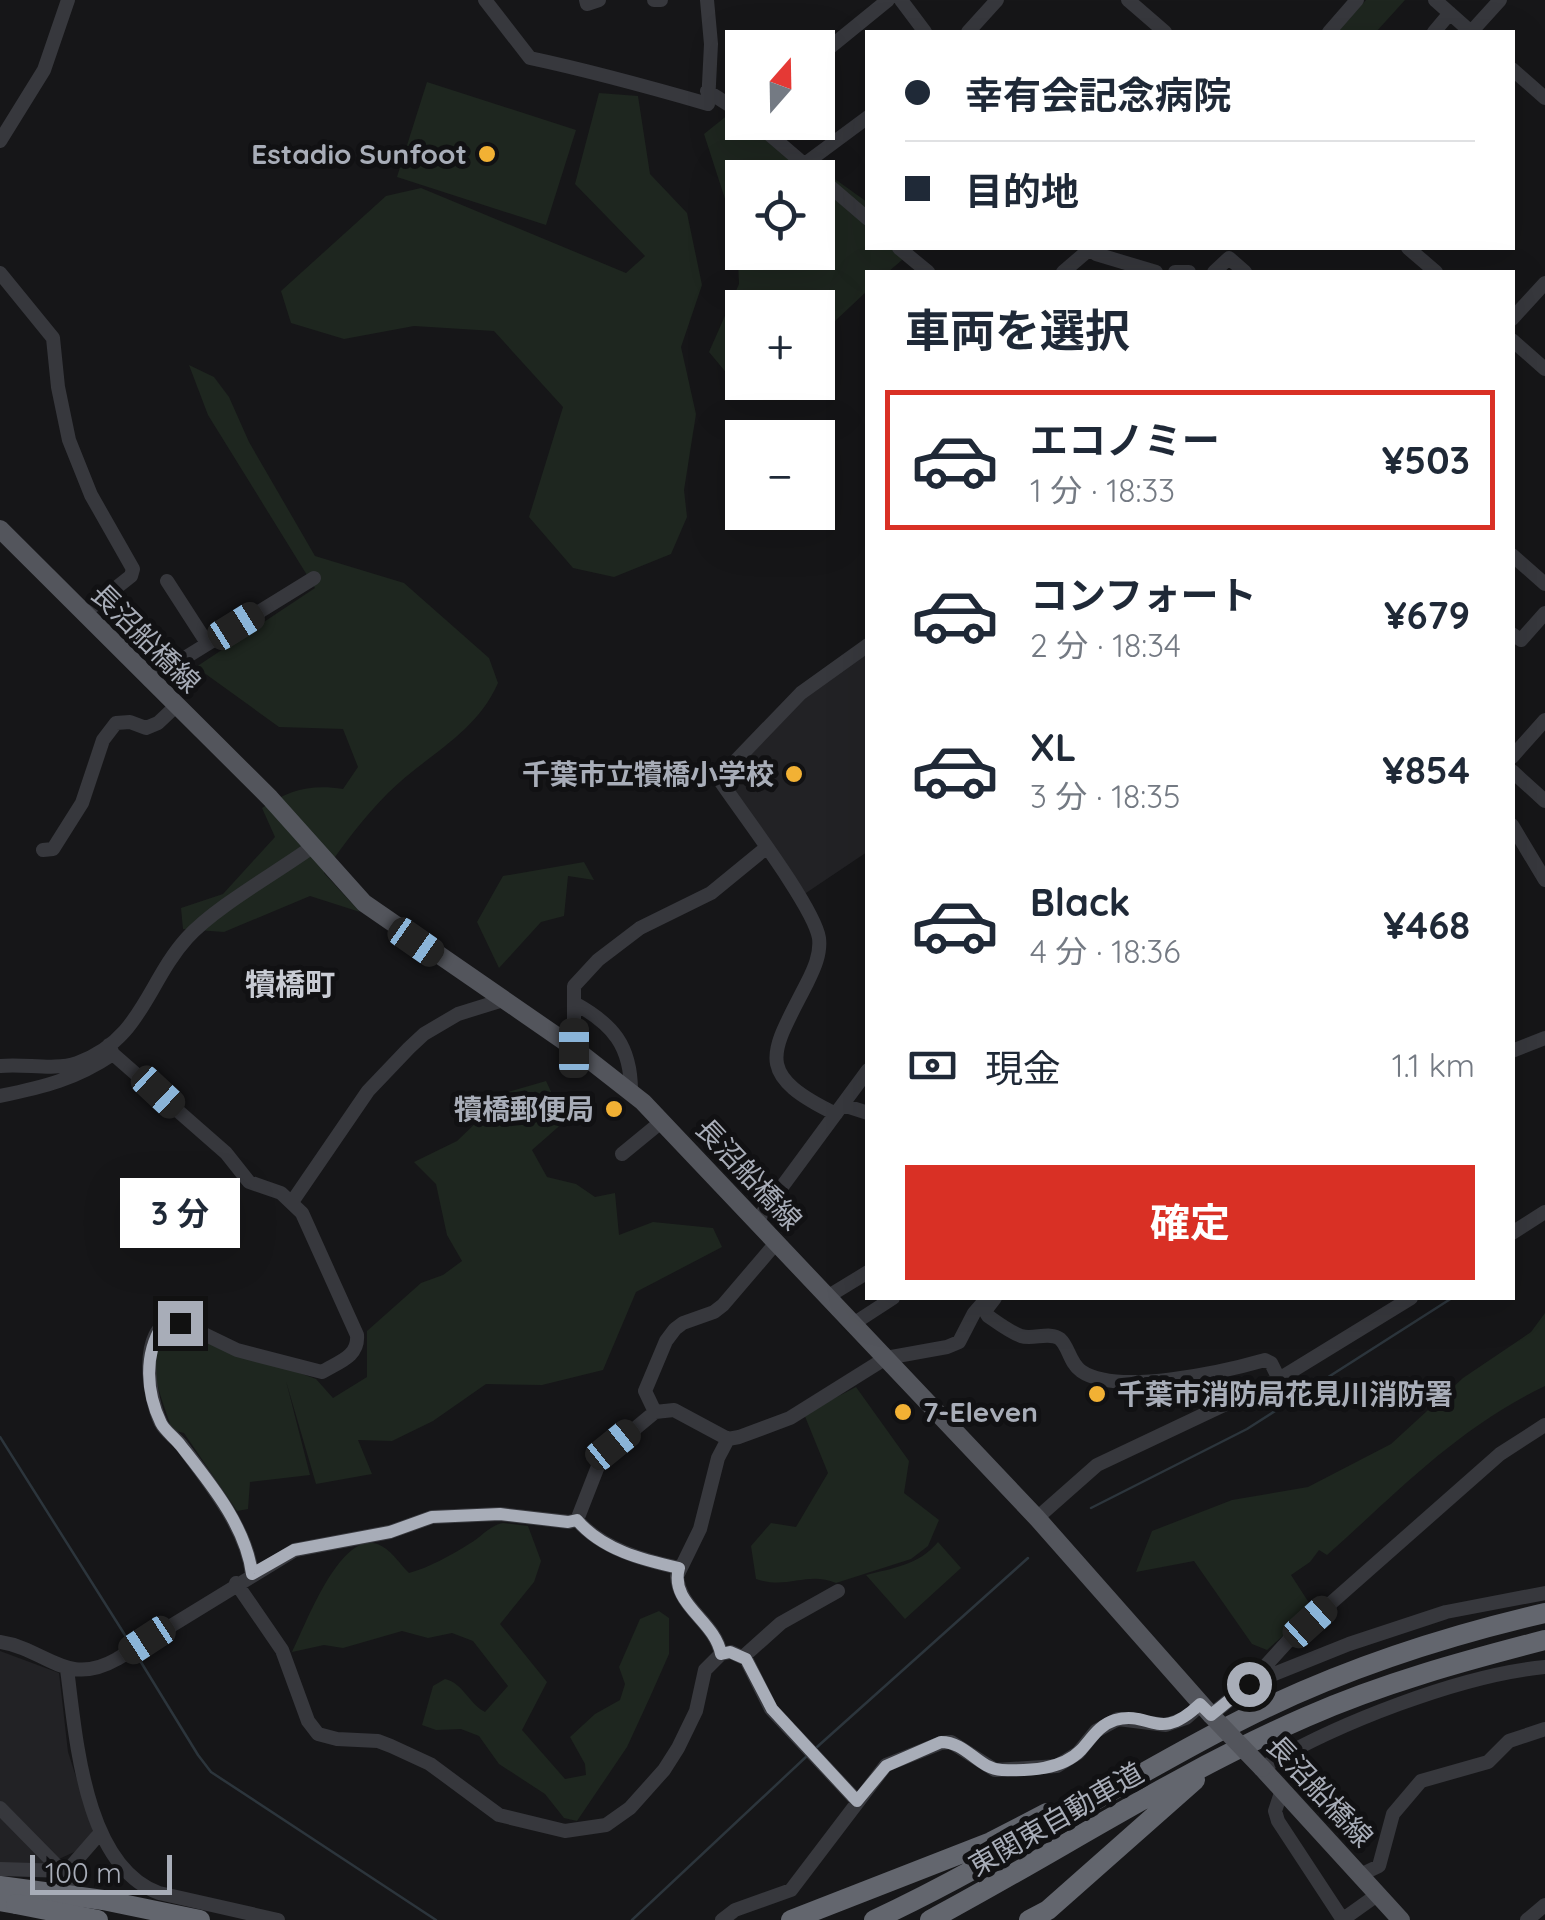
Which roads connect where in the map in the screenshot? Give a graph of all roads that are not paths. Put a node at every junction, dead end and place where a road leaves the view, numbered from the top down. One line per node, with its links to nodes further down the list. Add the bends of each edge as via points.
1 (68, 0): 28 (street, via 44,70)
2 (485, 0): 23 (street, via 530,58 708,104)
3 (586, 0): 4 (street)
4 (598, 0)
5 (706, 0): 23 (street)
6 (888, 0): 21 (street)
7 (901, 0): 14 (street)
8 (997, 0): 15 (street)
9 (1128, 0): 16 (street)
10 (1357, 0): 17 (street)
11 (1436, 0): 13 (street)
12 (1500, 0): 20 (street)
13 (1450, 14): 18 (street); 19 (street)
14 (924, 30)
15 (970, 30)
16 (1163, 30)
17 (1331, 30)
18 (1436, 30)
19 (1469, 30)
20 (1473, 30)
21 (835, 43)
22 (1515, 73): 24 (street)
23 (707, 91): 25 (street)
24 (1545, 98)
25 (725, 102)
26 (865, 119): 30 (street)
27 (777, 140): 29 (street)
28 (0, 141)
29 (802, 160)
30 (810, 160)
31 (835, 189): 32 (street)
32 (865, 216)
33 (901, 250): 37 (street)
34 (1091, 250): 38 (street)
35 (1095, 250): 39 (street)
36 (1410, 250): 42 (street)
37 (926, 270)
38 (1066, 270)
39 (1150, 270)
40 (1216, 270): 41 (street, via 1230,258)
41 (1243, 270)
42 (1434, 270)
43 (0, 273): 54 (street, via 53,338 69,440 133,569)
44 (1545, 283): 45 (street)
45 (1515, 316)
46 (1515, 343): 47 (street)
47 (1545, 369)
48 (0, 529): 54 (main road, 長沼船橋線)
49 (1515, 558): 52 (street)
50 (314, 578): 56 (street)
51 (167, 581): 56 (street)
52 (1545, 584)
53 (1545, 613): 55 (street, via 1521,640)
54 (83, 614): 58 (main road, 長沼船橋線)
55 (1515, 636)
56 (207, 643): 58 (street)
57 (865, 647): 66 (street, via 801,693 724,772 720,782)
58 (149, 680): 59 (main road, 長沼船橋線)
59 (176, 706): 65 (main road, 長沼船橋線); 67 (street, via 146,728 116,724 103,740 82,803 54,849)
60 (1545, 720): 61 (street)
61 (1515, 754)
62 (1515, 773): 63 (street)
63 (1544, 797)
64 (1515, 830): 68 (street)
65 (312, 848): 70 (main road, 長沼船橋線, via 364,904); 74 (street, via 197,928)
66 (766, 848): 71 (street, via 711,893 640,928 598,960 574,986); 80 (street, via 819,934 820,951 778,1040 775,1063 792,1088)
67 (43, 850)
68 (1539, 860): 69 (street)
69 (1545, 880)
70 (503, 1000): 73 (main road, 長沼船橋線); 84 (street, via 449,1018 408,1048 368,1092)
71 (574, 1003): 73 (street); 78 (street, via 615,1033 631,1065)
72 (1545, 1038): 75 (street)
73 (574, 1048): 78 (main road, 長沼船橋線)
74 (111, 1049): 76 (street, via 76,1063); 79 (street, via 83,1074); 84 (street, via 249,1182)
75 (1515, 1051)
76 (0, 1066)
77 (865, 1074): 80 (street)
78 (631, 1091): 82 (main road, 長沼船橋線)
79 (0, 1096)
80 (840, 1109): 81 (street); 86 (street)
81 (865, 1113)
82 (662, 1122): 83 (street); 86 (main road, 長沼船橋線)
83 (622, 1154)
84 (292, 1202): 104 (street, via 358,1335 351,1356 312,1372 238,1350 175,1320 162,1326 149,1355 161,1424 216,1492)
85 (1545, 1212): 87 (street)
86 (756, 1222): 88 (main road, 長沼船橋線)
87 (1515, 1231)
88 (776, 1243): 90 (main road, 長沼船橋線); 98 (street, via 724,1305 683,1323 666,1340 645,1392)
89 (865, 1274): 90 (street)
90 (828, 1297): 95 (main road, 長沼船橋線)
91 (889, 1300): 95 (street)
92 (985, 1300): 96 (street, via 959,1342)
93 (993, 1300): 97 (street, via 988,1316 1026,1338 1062,1340 1073,1364 1097,1380 1215,1374 1264,1360)
94 (1408, 1300): 97 (street)
95 (854, 1324): 96 (main road, 長沼船橋線)
96 (886, 1358): 100 (street, via 790,1418); 101 (main road, 長沼船橋線)
97 (1279, 1379): 101 (street, via 1096,1465)
98 (655, 1412): 100 (street, via 686,1414); 102 (street, via 602,1456)
99 (1545, 1425): 115 (street, via 1500,1454 1288,1641)
100 (728, 1440): 103 (street, via 700,1529)
101 (1038, 1518): 116 (main road, 長沼船橋線)
102 (577, 1520): 103 (street, via 632,1557); 104 (street, via 432,1517 294,1550)
103 (679, 1568): 111 (street, via 681,1594 716,1633)
104 (252, 1574): 105 (street)
105 (236, 1584): 111 (street, via 282,1650 318,1734 392,1746 430,1764 499,1815 565,1831 606,1825 664,1770 696,1712 705,1670); 114 (street, via 106,1665)
106 (838, 1591): 112 (street, via 781,1623)
107 (1545, 1592): 115 (street, via 1396,1628)
108 (1545, 1613): 118 (highway, 東関東自動車道, via 1402,1654)
109 (0, 1642): 114 (street)
110 (1545, 1642): 119 (highway, 東関東自動車道, via 1353,1697)
111 (721, 1654): 112 (street)
112 (744, 1657): 122 (street, via 772,1709)
113 (1545, 1667): 120 (street, via 1406,1704)
114 (67, 1669): 124 (street)
115 (1249, 1684): 116 (street)
116 (1206, 1710): 120 (main road, 長沼船橋線, bridge); 122 (street, via 1166,1725 1118,1719 1057,1766 995,1770 966,1749 941,1742 886,1766)
117 (1545, 1728): 127 (street, via 1509,1741 1488,1762 1421,1782 1393,1814 1379,1866)
118 (1204, 1739): 136 (highway, via 991,1842); 137 (highway, 東関東自動車道)
119 (1223, 1756): 138 (highway, 東関東自動車道); 139 (highway)
120 (1262, 1768): 121 (main road, 長沼船橋線)
121 (1282, 1790): 127 (main road, 長沼船橋線); 140 (street, via 1278,1821)
122 (857, 1801): 135 (street, via 791,1890)
123 (0, 1808): 126 (street)
124 (100, 1832): 126 (street); 134 (street, via 142,1887)
125 (0, 1869): 126 (street)
126 (68, 1876)
127 (1360, 1876): 129 (main road, 長沼船橋線)
128 (0, 1886): 133 (highway)
129 (1378, 1895): 140 (street); 141 (main road, 長沼船橋線)
130 (8, 1903): 132 (highway, bridge)
131 (1545, 1905): 142 (street)
132 (98, 1920)
133 (200, 1920)
134 (278, 1920)
135 (722, 1920)
136 (791, 1920)
137 (874, 1920)
138 (930, 1920)
139 (1029, 1920)
140 (1342, 1920)
141 (1401, 1920)
142 (1527, 1920)

